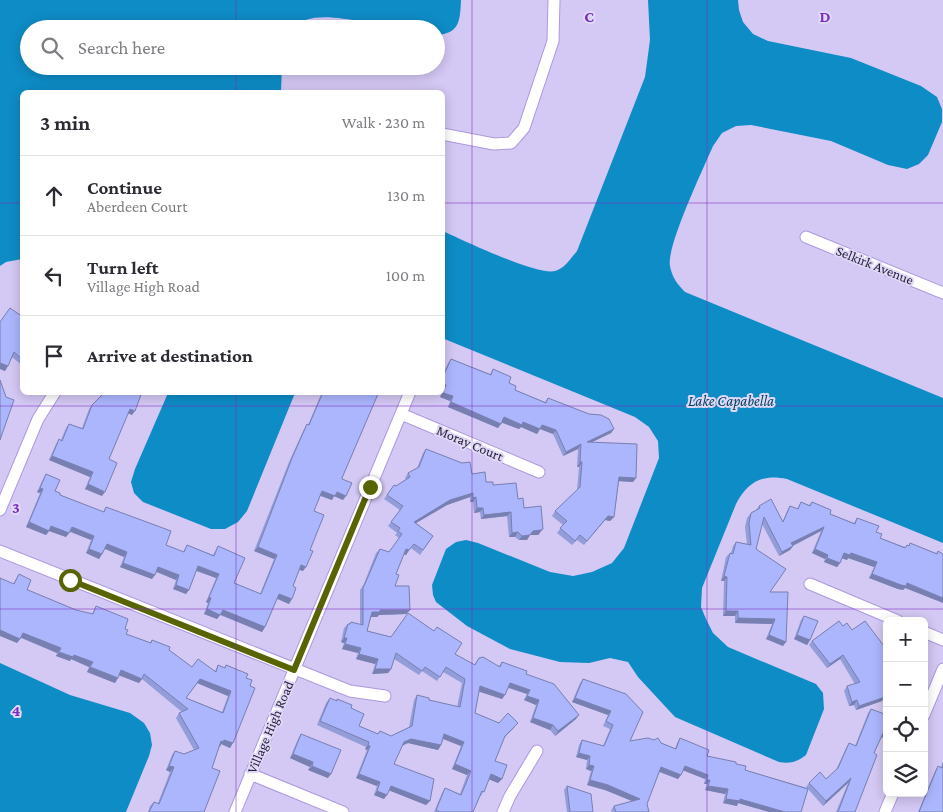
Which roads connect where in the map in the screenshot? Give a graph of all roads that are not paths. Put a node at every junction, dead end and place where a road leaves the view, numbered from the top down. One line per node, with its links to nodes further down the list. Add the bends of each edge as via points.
1 (554, 0): 2 (street, via 553,41 524,128 511,143 494,144)
2 (445, 135)
3 (806, 237): 4 (street, Selkirk Avenue)
4 (943, 293)
5 (53, 395): 9 (street, via 38,419)
6 (409, 395): 7 (street, Village High Road)
7 (401, 414): 8 (street, Moray Court); 16 (street, Village High Road)
8 (539, 472)
9 (0, 510)
10 (0, 551): 16 (street)
11 (810, 584): 12 (street)
12 (888, 617)
13 (928, 634): 14 (street)
14 (943, 640)
15 (943, 669): 18 (street)
16 (294, 670): 17 (street, via 350,691); 20 (street, Village High Road)
17 (385, 696)
18 (927, 707)
19 (538, 751): 24 (street)
20 (250, 774): 22 (street, Village High Road); 23 (street)
21 (891, 797): 25 (street)
22 (235, 812)
23 (343, 812)
24 (503, 812)
25 (885, 812)

